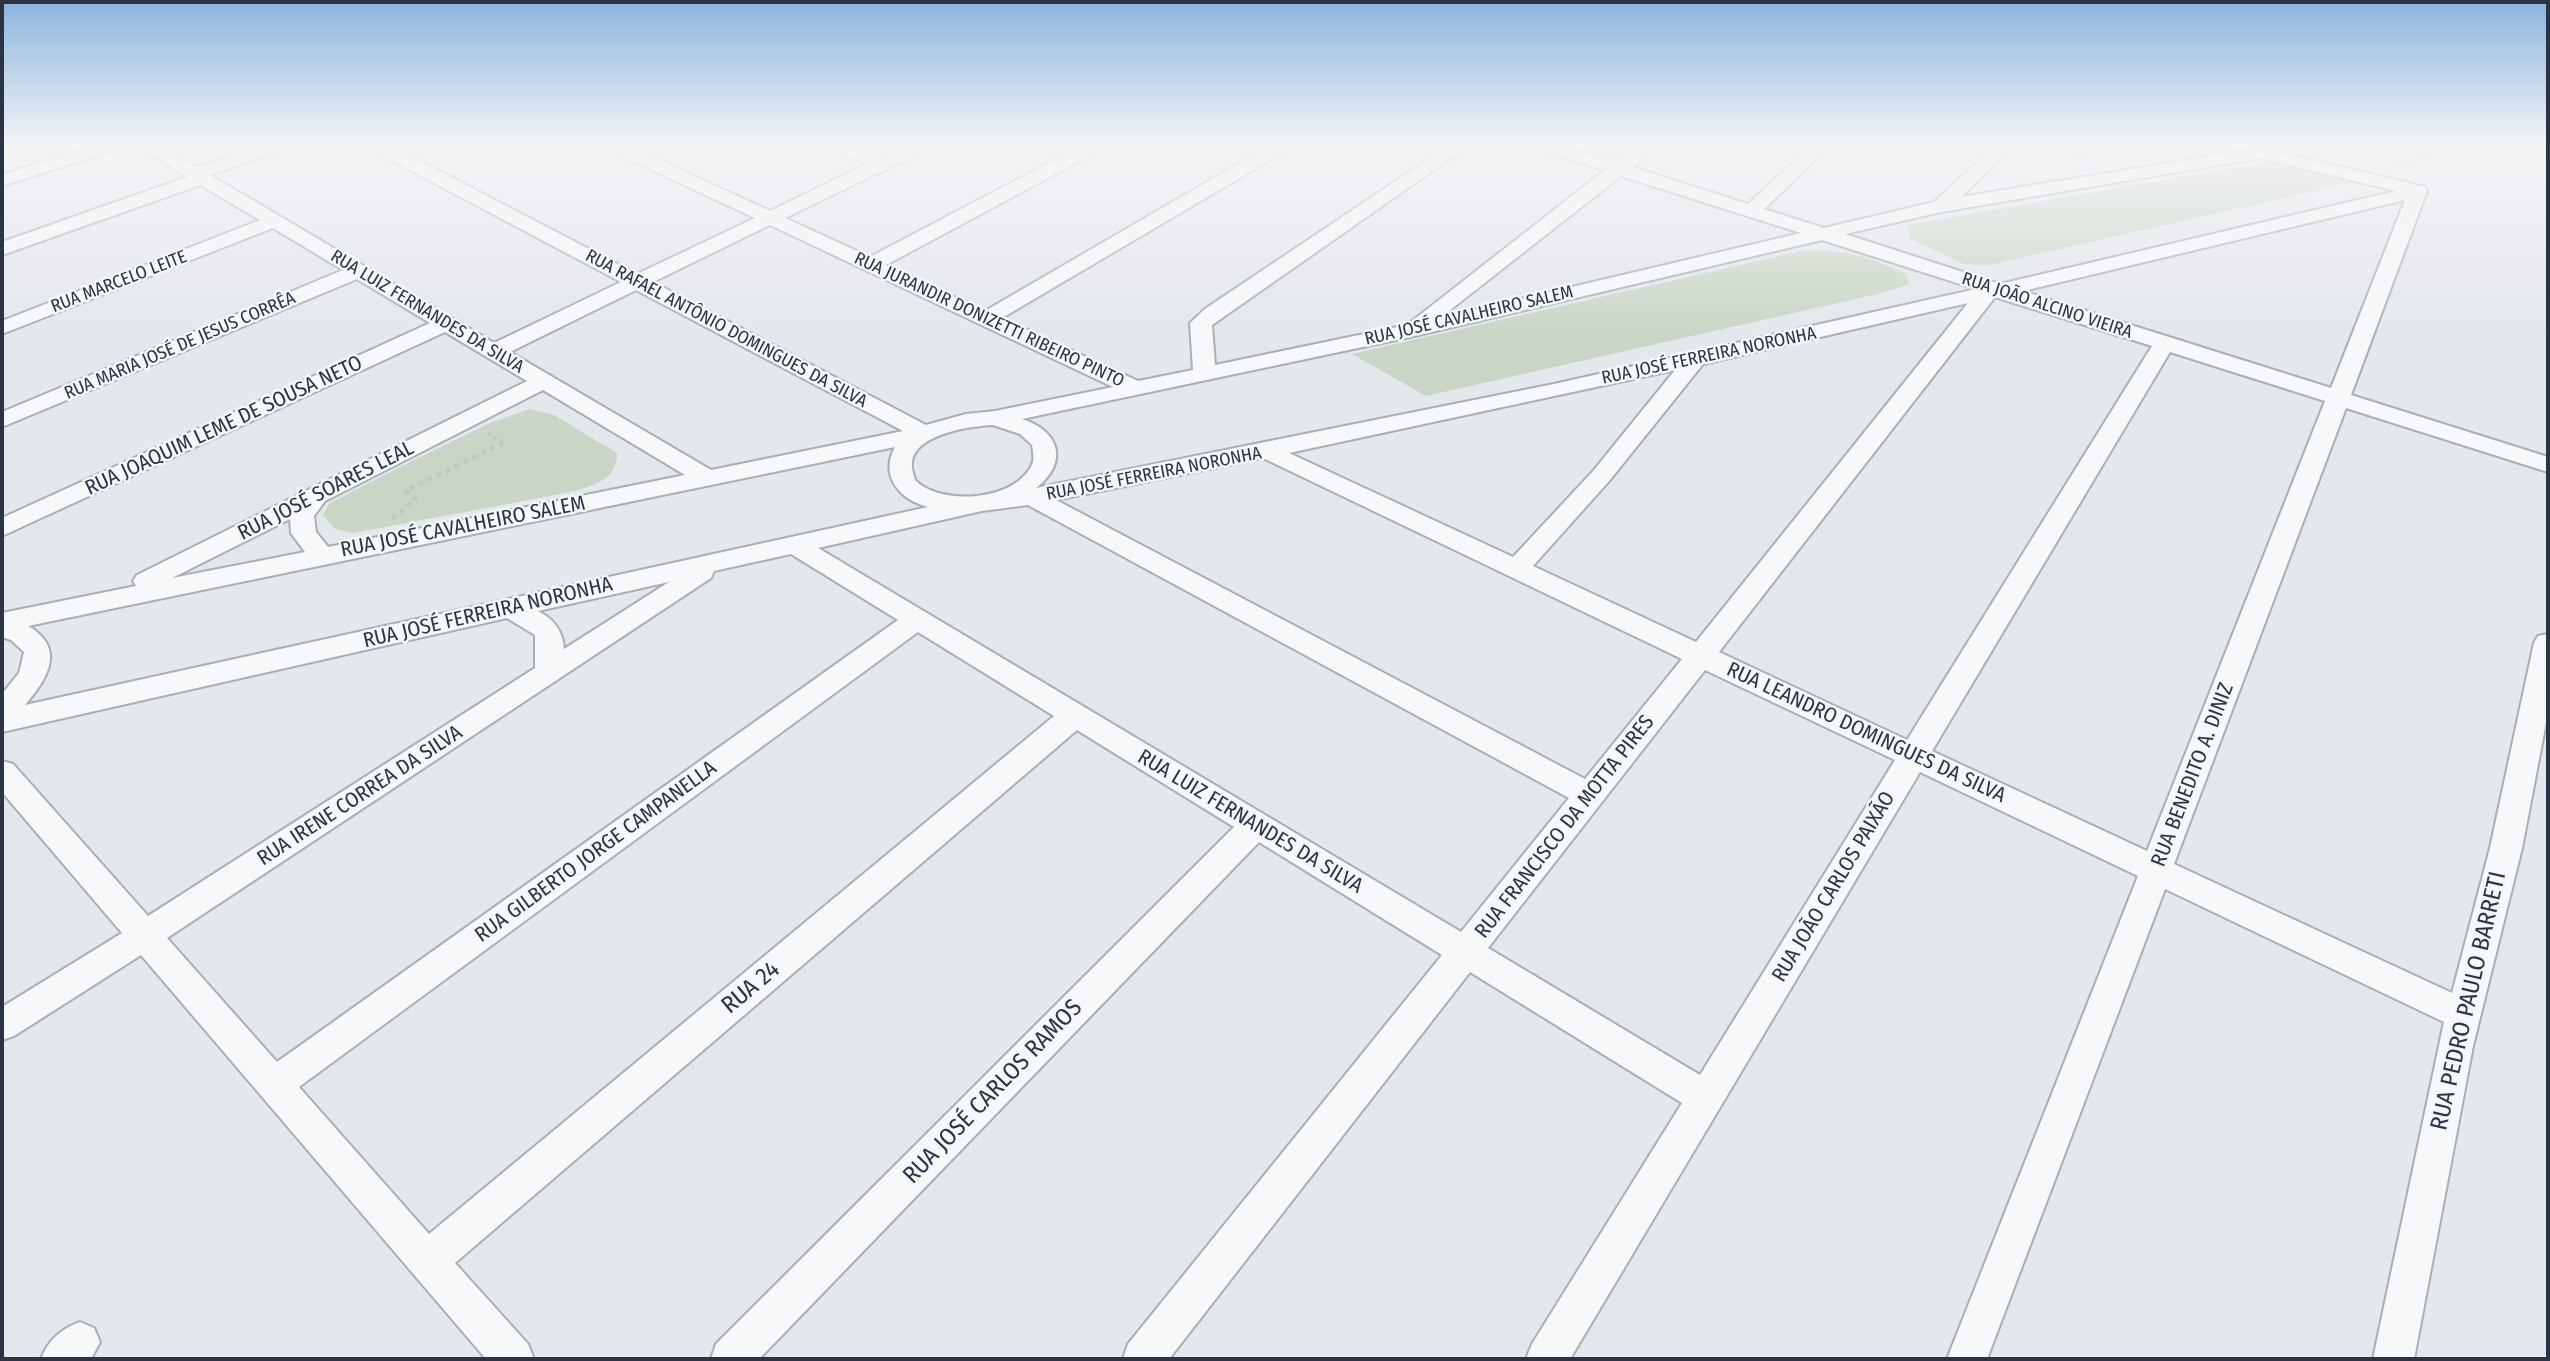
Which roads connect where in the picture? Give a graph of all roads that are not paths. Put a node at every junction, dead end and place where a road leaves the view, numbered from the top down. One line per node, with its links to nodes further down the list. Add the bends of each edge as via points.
1 (108, 210): 17 (street)
2 (254, 210): 15 (street, RUA LUIZ FERNANDES DA SILVA)
3 (499, 210): 20 (street, RUA RAFAEL ANTÔNIO DOMINGUES DA SILVA)
4 (752, 210): 14 (street, RUA JURANDIR DONIZETTI RIBEIRO PINTO)
5 (788, 210): 14 (street)
6 (975, 210): 18 (street)
7 (1173, 210): 22 (street)
8 (1366, 210): 29 (street, via 1201,323)
9 (1565, 210): 25 (street)
10 (1752, 210): 16 (street, RUA JOÃO ALCINO VIEIRA)
11 (1925, 210): 16 (street, RUA JOSÉ CAVALHEIRO SALEM)
12 (2341, 210): 21 (street, RUA JOSÉ FERREIRA NORONHA)
13 (2411, 210): 32 (street, RUA BENEDITO A. DINIZ)
14 (770, 218): 18 (street, RUA JURANDIR DONIZETTI RIBEIRO PINTO); 20 (street)
15 (275, 222): 19 (street, RUA LUIZ FERNANDES DA SILVA); 24 (street, RUA MARCELO LEITE)
16 (1821, 233): 21 (street, RUA JOÃO ALCINO VIEIRA); 25 (street, RUA JOSÉ CAVALHEIRO SALEM)
17 (2, 249)
18 (871, 265): 22 (street, RUA JURANDIR DONIZETTI RIBEIRO PINTO)
19 (358, 271): 23 (street, RUA LUIZ FERNANDES DA SILVA); 34 (street, RUA MARIA JOSÉ DE JESUS CORRÊA)
20 (637, 282): 27 (street); 35 (street, RUA RAFAEL ANTÔNIO DOMINGUES DA SILVA)
21 (1993, 293): 26 (street, RUA JOÃO ALCINO VIEIRA); 28 (street, RUA JOSÉ FERREIRA NORONHA); 53 (street, RUA FRANCISCO DA MOTTA PIRES)
22 (986, 319): 31 (street, RUA JURANDIR DONIZETTI RIBEIRO PINTO)
23 (447, 323): 27 (street, RUA LUIZ FERNANDES DA SILVA); 42 (street, RUA JOAQUIM LEME DE SOUSA NETO)
24 (2, 328)
25 (1410, 331): 29 (street, RUA JOSÉ CAVALHEIRO SALEM)
26 (2164, 343): 32 (street, RUA JOÃO ALCINO VIEIRA); 58 (street, RUA JOÃO CARLOS PAIXÃO)
27 (494, 351): 30 (street, RUA LUIZ FERNANDES DA SILVA)
28 (1696, 359): 36 (street, RUA JOSÉ FERREIRA NORONHA); 46 (street, via 1602,475)
29 (1204, 373): 31 (street, RUA JOSÉ CAVALHEIRO SALEM)
30 (544, 381): 38 (street, RUA LUIZ FERNANDES DA SILVA); 39 (street, RUA JOSÉ SOARES LEAL)
31 (1134, 388): 33 (street, RUA JOSÉ CAVALHEIRO SALEM)
32 (2338, 399): 37 (street, RUA JOÃO ALCINO VIEIRA); 62 (street, RUA BENEDITO A. DINIZ)
33 (995, 418): 35 (street, via 953,422); 41 (street, via 1030,430 1043,443 1046,459 1031,484)
34 (2, 420)
35 (925, 433): 38 (street, RUA JOSÉ CAVALHEIRO SALEM); 41 (street, via 904,455 904,481 927,500 953,506)
36 (1268, 452): 40 (street, RUA JOSÉ FERREIRA NORONHA); 46 (street, RUA LEANDRO DOMINGUES DA SILVA)
37 (2548, 465)
38 (707, 478): 44 (street, RUA JOSÉ CAVALHEIRO SALEM)
39 (317, 495): 44 (street, via 302,516 304,533); 47 (street, RUA JOSÉ SOARES LEAL)
40 (1032, 497): 41 (street, RUA JOSÉ FERREIRA NORONHA); 60 (street)
41 (985, 503): 43 (street, RUA JOSÉ FERREIRA NORONHA)
42 (2, 528)
43 (795, 545): 45 (street, RUA JOSÉ FERREIRA NORONHA); 49 (street, RUA LUIZ FERNANDES DA SILVA)
44 (321, 556): 47 (street, RUA JOSÉ CAVALHEIRO SALEM)
45 (715, 563): 48 (street, RUA JOSÉ FERREIRA NORONHA); 54 (street, RUA IRENE CORREA DA SILVA)
46 (1516, 569): 53 (street, RUA LEANDRO DOMINGUES DA SILVA)
47 (108, 600): 50 (street, RUA JOSÉ CAVALHEIRO SALEM)
48 (510, 608): 54 (street, via 543,625 552,641); 57 (street, RUA JOSÉ FERREIRA NORONHA)
49 (917, 619): 56 (street, RUA LUIZ FERNANDES DA SILVA); 67 (street, RUA GILBERTO JORGE CAMPANELLA)
50 (2, 622)
51 (2, 627): 55 (street, via 34,642 38,662 25,687)
52 (2548, 643): 65 (street, RUA PEDRO PAULO BARRETI, via 2506,848)
53 (1701, 656): 58 (street, RUA LEANDRO DOMINGUES DA SILVA); 60 (street, RUA FRANCISCO DA MOTTA PIRES)
54 (548, 673): 63 (street, RUA IRENE CORREA DA SILVA)
55 (2, 710)
56 (1075, 715): 61 (street, RUA LUIZ FERNANDES DA SILVA); 69 (street, RUA 24)
57 (2, 721)
58 (1914, 756): 62 (street, RUA LEANDRO DOMINGUES DA SILVA); 68 (street, RUA JOÃO CARLOS PAIXÃO)
59 (2, 772): 63 (street)
60 (1590, 795): 64 (street, RUA FRANCISCO DA MOTTA PIRES)
61 (1256, 825): 64 (street, RUA LUIZ FERNANDES DA SILVA); 71 (street, RUA JOSÉ CARLOS RAMOS)
62 (2156, 869): 65 (street, RUA LEANDRO DOMINGUES DA SILVA); 74 (street, RUA BENEDITO A. DINIZ)
63 (144, 936): 66 (street, RUA IRENE CORREA DA SILVA); 67 (street)
64 (1466, 953): 68 (street, RUA LUIZ FERNANDES DA SILVA); 72 (street, RUA FRANCISCO DA MOTTA PIRES)
65 (2464, 1015): 75 (street, RUA PEDRO PAULO BARRETI)
66 (2, 1025)
67 (274, 1085): 69 (street)
68 (1706, 1098): 73 (street, RUA JOÃO CARLOS PAIXÃO)
69 (427, 1261): 70 (street)
70 (513, 1359)
71 (731, 1359)
72 (1143, 1359)
73 (1547, 1359)
74 (1967, 1359)
75 (2393, 1359)

